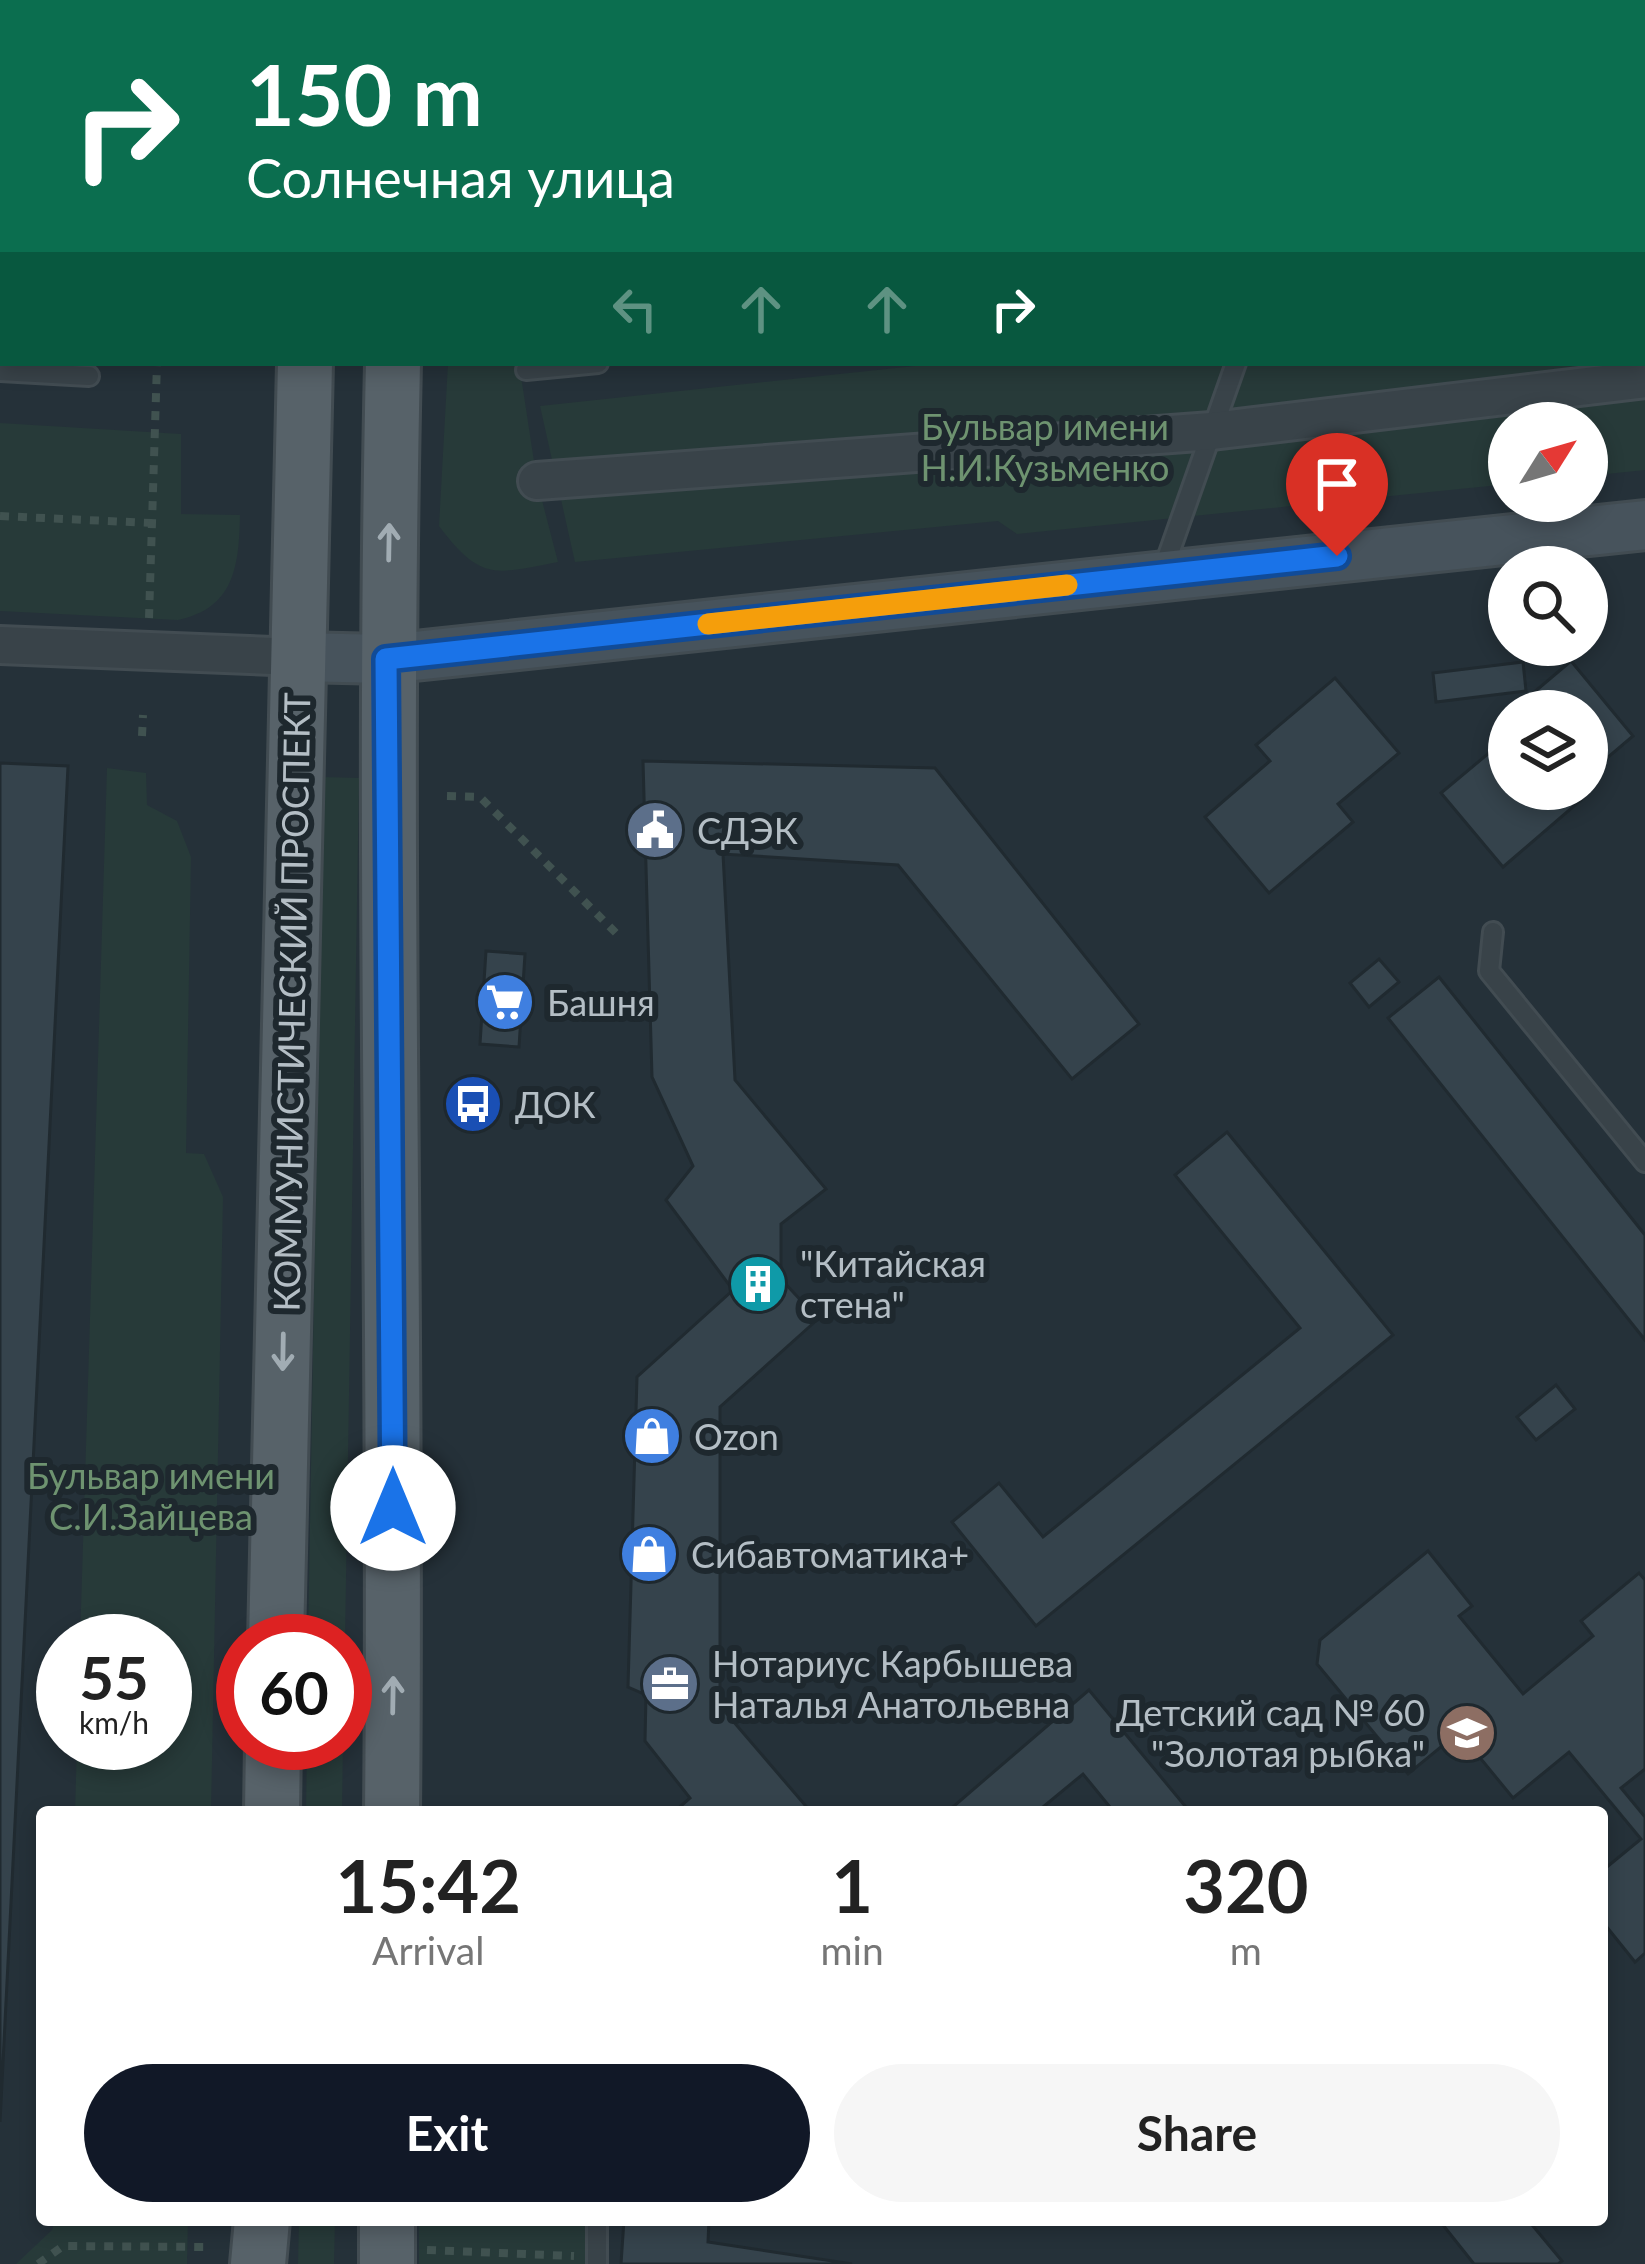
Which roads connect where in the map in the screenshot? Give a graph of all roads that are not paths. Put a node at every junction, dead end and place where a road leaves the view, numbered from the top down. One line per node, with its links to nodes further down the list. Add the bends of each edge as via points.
1 (305, 366): 14 (main road, КОММУНИСТИЧЕСКИЙ ПРОСПЕКТ)
2 (393, 366): 15 (main road, one-way to 2)
3 (567, 366): 5 (lane)
4 (1235, 366): 9 (lane)
5 (526, 370)
6 (0, 371): 7 (lane)
7 (89, 376)
8 (1645, 379): 9 (street)
9 (1212, 430): 10 (street); 12 (lane)
10 (537, 481)
11 (1645, 525): 12 (main road)
12 (1162, 574): 15 (main road)
13 (0, 645): 14 (street)
14 (298, 658): 15 (main road); 18 (main road, КОММУНИСТИЧЕСКИЙ ПРОСПЕКТ, one-way to 18)
15 (386, 659): 21 (main road, one-way to 15)
16 (1493, 932): 17 (lane, via 1489,971)
17 (1645, 1162)
18 (277, 1614)
19 (273, 1770): 20 (main road)
20 (272, 1806)
21 (392, 1806)
22 (258, 2226): 24 (main road)
23 (597, 2226): 25 (lane)
24 (235, 2256)
25 (596, 2261)

